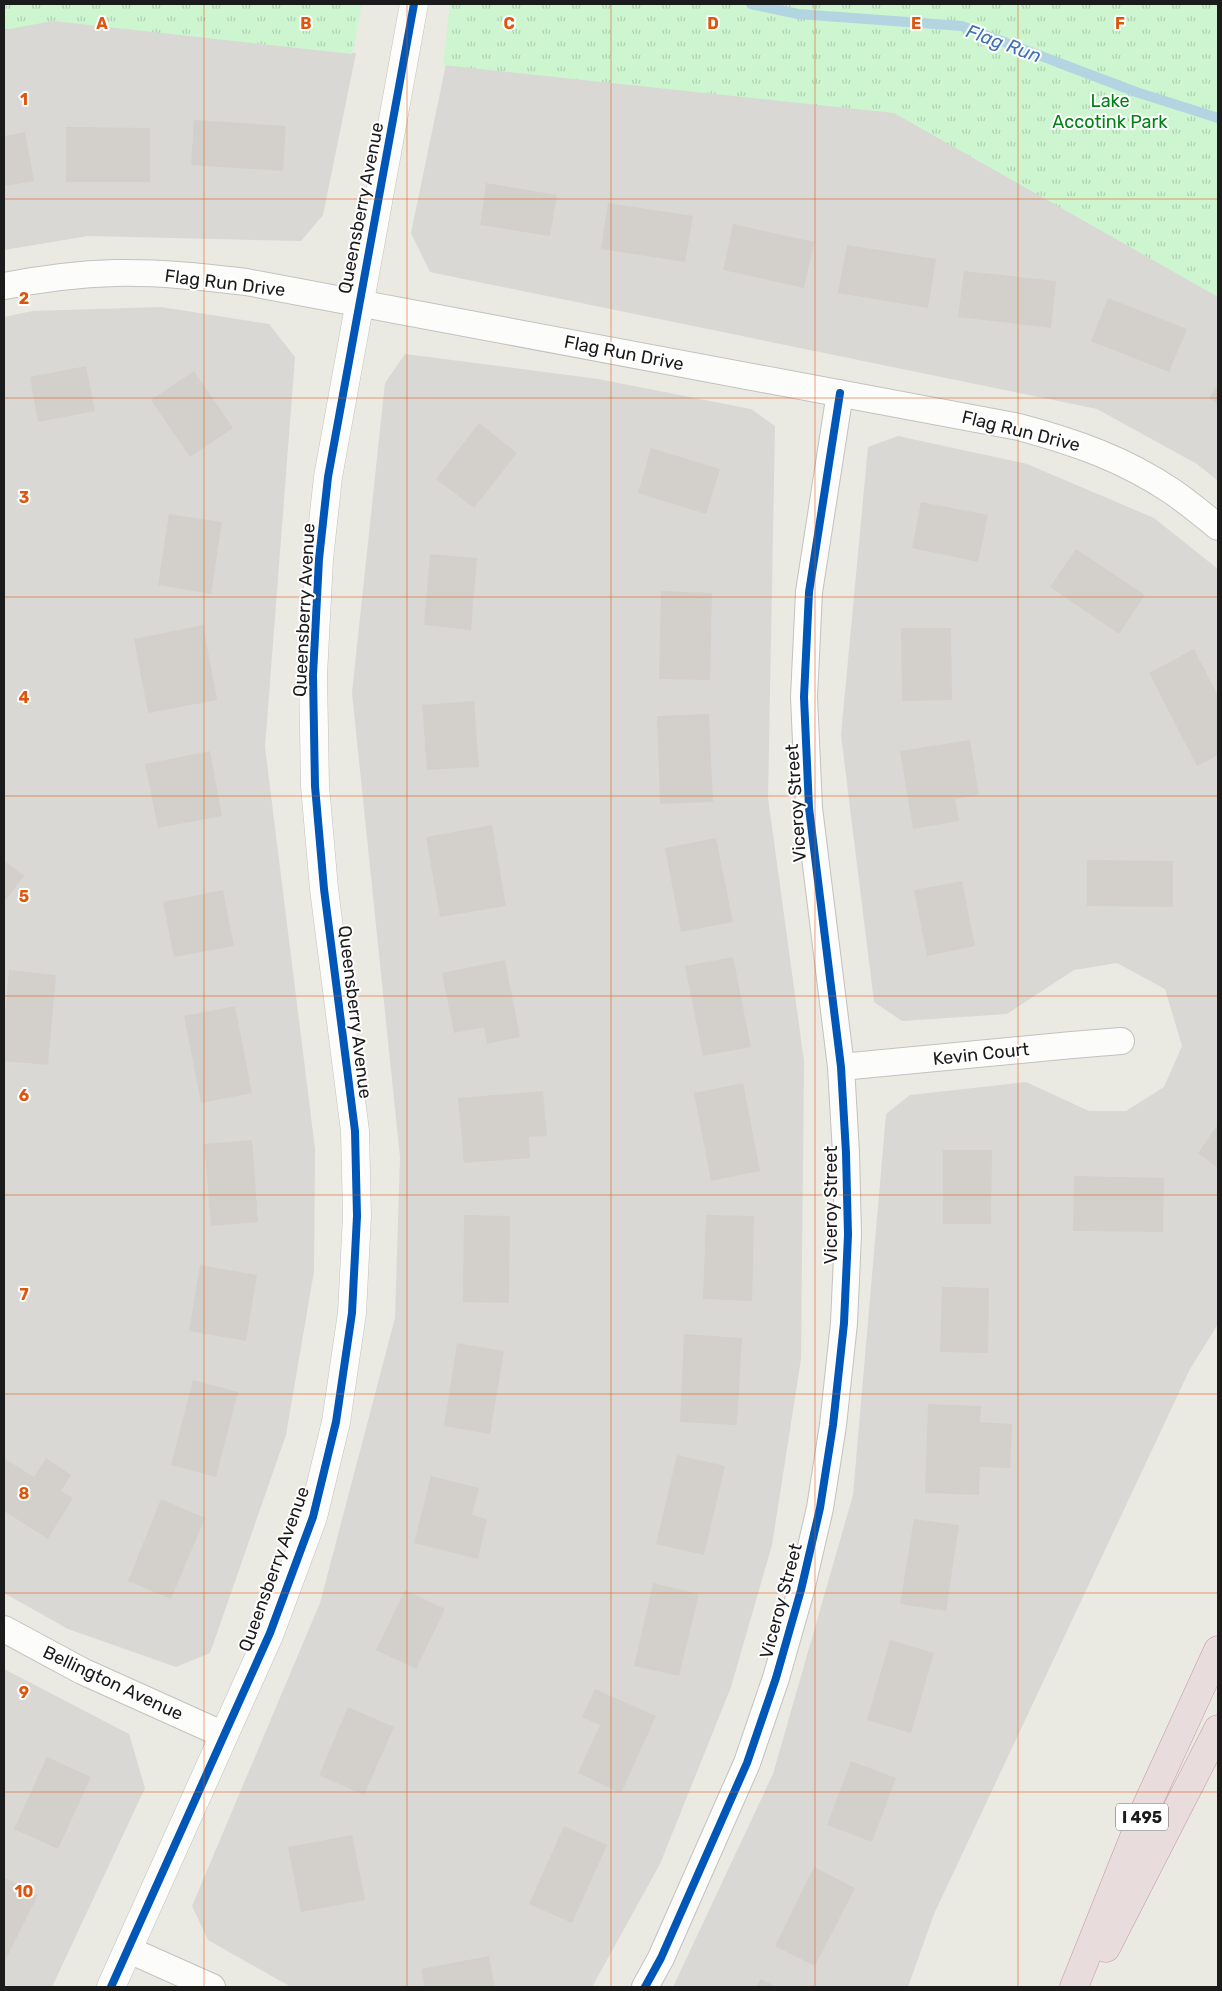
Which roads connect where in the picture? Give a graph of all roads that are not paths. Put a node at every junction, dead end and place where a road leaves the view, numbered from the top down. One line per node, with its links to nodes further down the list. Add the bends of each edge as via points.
1 (414, 4): 3 (street, Queensberry Avenue)
2 (4, 286): 3 (street, Flag Run Drive, via 115,273 190,275)
3 (358, 303): 4 (street, Flag Run Drive); 11 (street, Queensberry Avenue, via 328,477 319,559 313,675 315,786 324,889 355,1131 358,1216 352,1313 336,1422 313,1517 270,1633)
4 (840, 393): 5 (street, Flag Run Drive, via 1019,427 1068,440 1136,470 1173,492); 7 (street, Viceroy Street, via 809,592 804,697 809,808)
5 (1218, 527)
6 (1121, 1042): 7 (street, Kevin Court)
7 (841, 1068): 15 (street, Viceroy Street, via 848,1235 844,1323 820,1508 779,1669 747,1763 661,1958)
8 (4, 1629): 11 (street, Bellington Avenue, via 82,1671)
9 (1218, 1650): 16 (highway, I 495, via 1147,1805)
10 (1218, 1730): 17 (highway, I 495)
11 (224, 1735): 12 (street, Queensberry Avenue)
12 (128, 1950): 13 (street, Queensberry Avenue); 14 (street)
13 (111, 1987)
14 (212, 1987)
15 (644, 1987)
16 (1074, 1987)
17 (1087, 1987)

